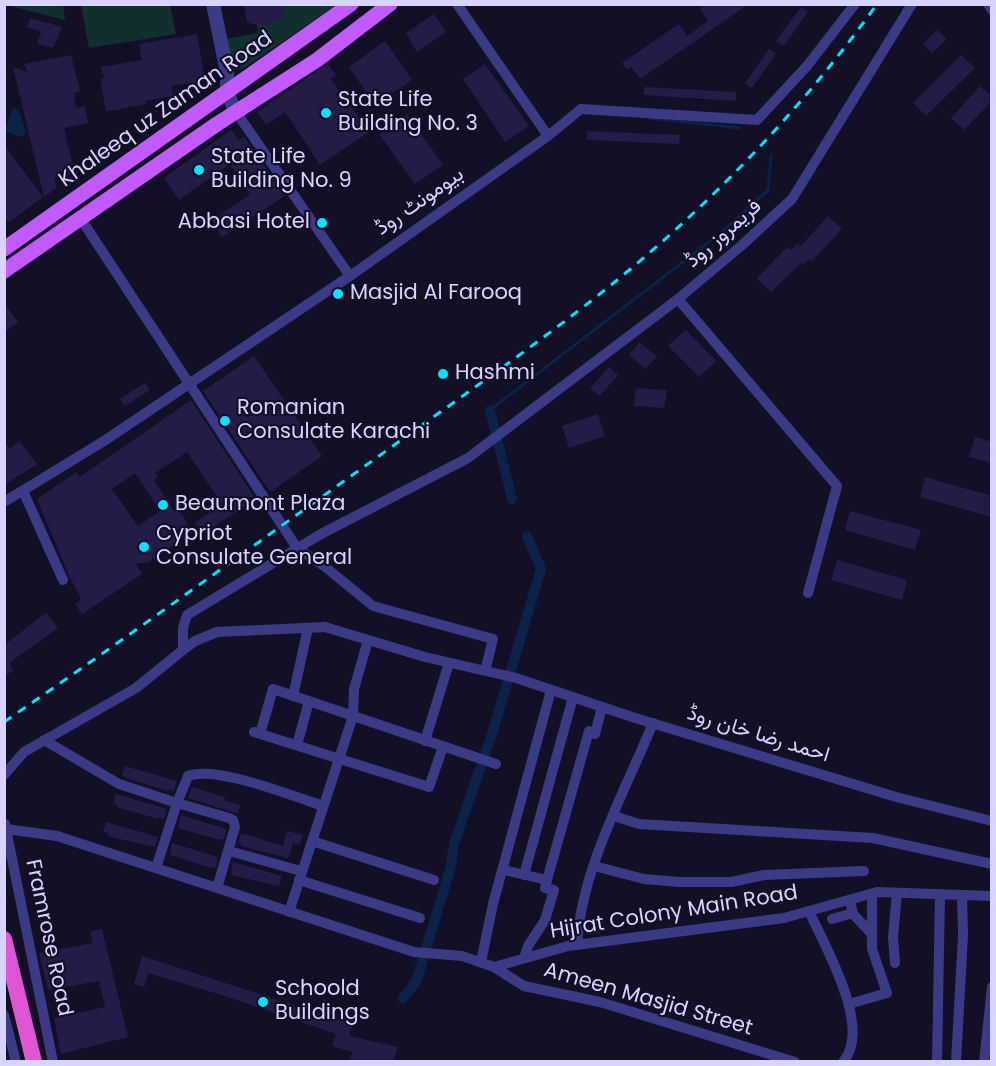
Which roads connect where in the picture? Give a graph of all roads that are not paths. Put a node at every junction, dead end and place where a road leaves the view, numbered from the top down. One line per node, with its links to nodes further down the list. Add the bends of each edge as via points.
1 (213, 4): 9 (street, via 227,72)
2 (351, 4): 9 (main road, Khaleeq uz Zaman Road)
3 (390, 4): 10 (main road, via 317,60)
4 (457, 4): 11 (street)
5 (855, 4): 11 (street, بیومونٹ روڈ, via 807,66 757,120 582,109)
6 (912, 4): 16 (street, فریمروز روڈ, via 792,199)
7 (988, 4): 8 (street)
8 (992, 10)
9 (227, 93): 10 (street); 13 (main road, Khaleeq uz Zaman Road)
10 (236, 112): 12 (main road); 15 (street)
11 (548, 136): 15 (street, بیومونٹ روڈ)
12 (81, 219): 14 (main road); 17 (street)
13 (4, 249)
14 (4, 271)
15 (350, 276): 17 (street, بیومونٹ روڈ)
16 (678, 299): 20 (street, فریمروز روڈ, via 468,458); 22 (street, via 837,486)
17 (188, 383): 18 (street, بیومونٹ روڈ); 20 (street)
18 (23, 491): 19 (street, بیومونٹ روڈ); 21 (street)
19 (4, 502)
20 (297, 548): 25 (street, via 187,615); 27 (street, via 373,606 493,639)
21 (63, 580)
22 (807, 593)
23 (308, 628): 24 (street, احمد رضا خان روڈ, via 325,627); 25 (street, احمد رضا خان روڈ, via 217,632); 29 (street)
24 (368, 640): 26 (street, احمد رضا خان روڈ); 33 (street, via 354,689)
25 (183, 650): 35 (street, via 136,688)
26 (449, 663): 27 (street, احمد رضا خان روڈ); 36 (street)
27 (485, 671): 28 (street, احمد رضا خان روڈ)
28 (551, 690): 30 (street, احمد رضا خان روڈ); 52 (street)
29 (293, 696): 31 (street); 37 (street, via 273,689 256,733)
30 (573, 697): 32 (street, احمد رضا خان روڈ); 55 (street)
31 (309, 701): 33 (street); 37 (street)
32 (602, 707): 34 (street, احمد رضا خان روڈ); 57 (street, via 595,734 589,732)
33 (353, 716): 36 (street); 39 (street)
34 (653, 723): 44 (street); 45 (street, احمد رضا خان روڈ, via 896,797)
35 (44, 740): 41 (street, via 24,752); 42 (street, via 118,784)
36 (425, 741): 38 (street)
37 (297, 745): 39 (street)
38 (443, 747): 39 (street, via 429,787); 40 (street)
39 (339, 758): 43 (street)
40 (496, 764)
41 (4, 776)
42 (177, 803): 43 (street, via 188,776 205,774 225,776); 48 (street, via 233,820 236,827); 51 (street)
43 (323, 806): 47 (street)
44 (614, 816): 49 (street, via 639,824 873,838); 50 (street)
45 (992, 821)
46 (5, 826): 51 (street, via 57,837); 82 (street, Framrose Road)
47 (312, 841): 54 (street); 56 (street)
48 (229, 851): 54 (street); 58 (street)
49 (992, 864)
50 (594, 866): 53 (street, via 644,879 679,882 731,882 764,875); 72 (street, via 579,913)
51 (156, 868): 58 (street)
52 (504, 870): 55 (street); 74 (street)
53 (864, 871)
54 (300, 875): 66 (street); 68 (street)
55 (524, 875): 57 (street)
56 (434, 880)
57 (547, 880): 73 (street, via 545,888 554,890)
58 (216, 888): 66 (street)
59 (897, 893): 60 (street, Hijrat Colony Main Road); 61 (street, Hijrat Colony Main Road); 75 (street, via 892,937)
60 (872, 894): 64 (street, Hijrat Colony Main Road); 70 (street)
61 (940, 894): 62 (street, Hijrat Colony Main Road); 85 (street)
62 (962, 895): 63 (street, Hijrat Colony Main Road); 86 (street)
63 (992, 896)
64 (850, 900): 65 (street, Hijrat Colony Main Road); 67 (street)
65 (810, 911): 72 (street, Hijrat Colony Main Road, via 784,918); 78 (street)
66 (289, 912): 74 (street, via 414,952 462,956)
67 (853, 913): 69 (street); 70 (street)
68 (420, 918)
69 (832, 919)
70 (871, 933): 78 (street, via 872,949 887,993)
71 (4, 939): 81 (highway)
72 (577, 944): 73 (street, Hijrat Colony Main Road)
73 (524, 958): 76 (street, Hijrat Colony Main Road)
74 (481, 963): 76 (street)
75 (895, 963)
76 (494, 967): 83 (street, Ameen Masjid Street, via 524,986 600,1002)
77 (992, 987): 87 (street)
78 (849, 1004): 84 (street, via 853,1025 851,1052)
79 (4, 1015): 80 (street)
80 (16, 1062)
81 (34, 1062)
82 (53, 1062)
83 (795, 1062)
84 (843, 1062)
85 (937, 1062)
86 (956, 1062)
87 (984, 1062)

